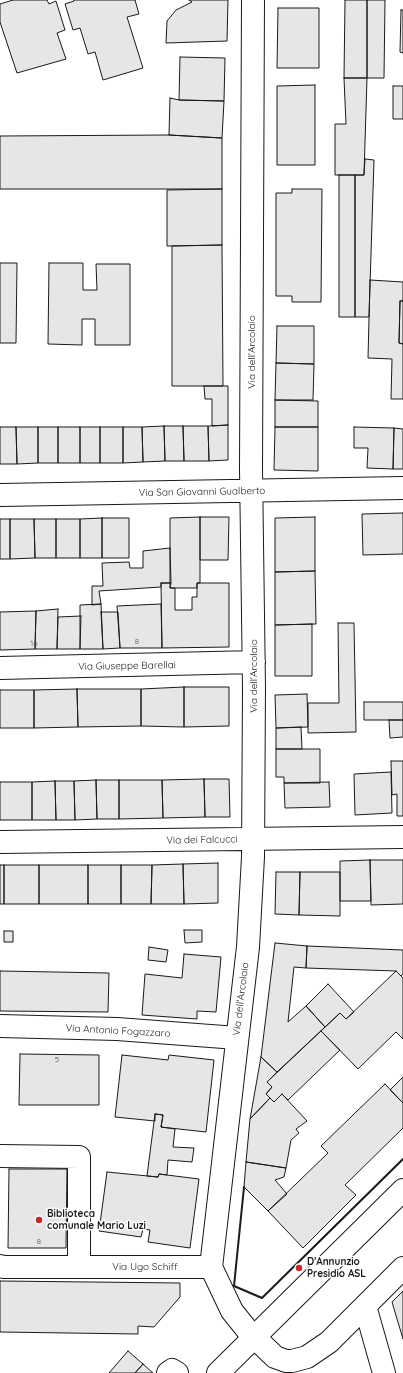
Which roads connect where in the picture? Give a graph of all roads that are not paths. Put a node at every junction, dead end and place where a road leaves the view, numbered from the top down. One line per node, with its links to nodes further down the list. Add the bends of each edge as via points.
1 (253, 0): 3 (street, Via dell'Arcolaio)
2 (403, 488): 3 (street, Via San Giovanni Gualberto)
3 (252, 492): 4 (street, Via San Giovanni Gualberto); 5 (street, Via dell'Arcolaio)
4 (0, 495)
5 (254, 662): 6 (street, Via Giuseppe Barellai); 8 (street, Via dell'Arcolaio)
6 (0, 668)
7 (403, 837): 8 (street, Via dei Falcucci)
8 (253, 839): 9 (street, Via dei Falcucci); 11 (street, Via dell'Arcolaio, via 248,947)
9 (0, 842)
10 (0, 1026): 11 (street, Via Antonio Fogazzaro, via 117,1029)
11 (237, 1038): 16 (street, Via dell'Arcolaio)
12 (0, 1156): 15 (street, via 79,1157)
13 (403, 1190): 19 (street)
14 (0, 1266): 15 (street, Via Ugo Schiff)
15 (79, 1266): 16 (street, Via Ugo Schiff)
16 (211, 1267): 19 (street, Via dell'Arcolaio, via 232,1311)
17 (403, 1268): 18 (street, Via dell'Arcolaio)
18 (365, 1306): 19 (street, Via dell'Arcolaio, via 330,1342 300,1360 280,1360); 23 (street)
19 (253, 1337): 22 (street)
20 (168, 1373): 21 (street, via 172,1370)
21 (177, 1373)
22 (218, 1373)
23 (384, 1373)

